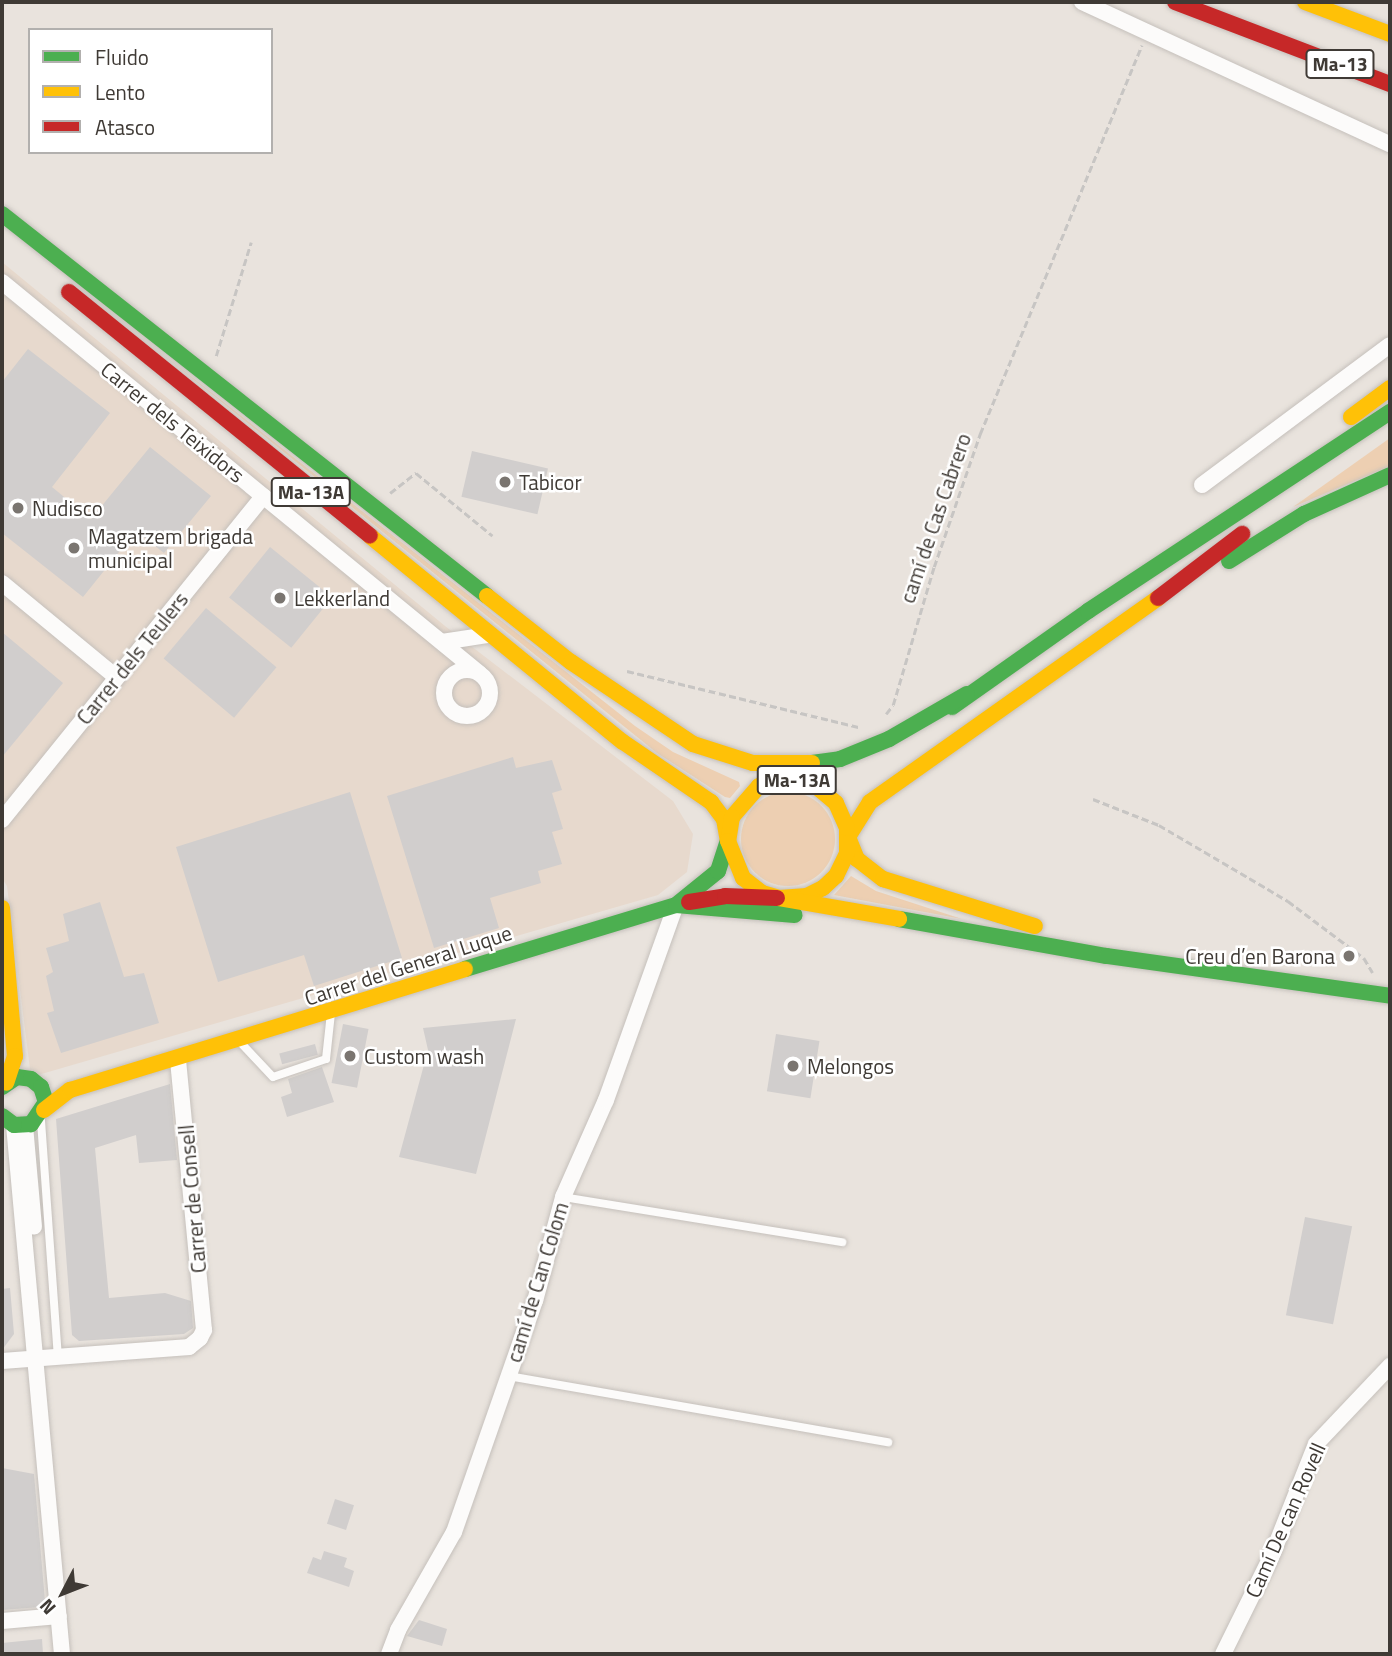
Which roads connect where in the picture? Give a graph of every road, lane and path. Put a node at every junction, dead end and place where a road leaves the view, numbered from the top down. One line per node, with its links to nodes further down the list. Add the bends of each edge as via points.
1 (1082, 2): 4 (street)
2 (1175, 2): 6 (main road, Ma-13)
3 (1305, 2): 5 (main road, Ma-13)
4 (1147, 32): 9 (street); 37 (path, camí de Cas Cabrero, via 980,434 933,567 893,705)
5 (1390, 34)
6 (1289, 45): 7 (main road, Ma-13); 8 (main road, via 1330,73)
7 (1390, 84)
8 (1390, 99)
9 (1390, 144)
10 (2, 214): 15 (main road, Ma-13A)
11 (251, 242): 15 (path)
12 (2, 282): 21 (street, Carrer dels Teixidors)
13 (59, 284): 28 (main road, Ma-13A)
14 (1390, 345): 20 (street)
15 (209, 378): 23 (main road, Ma-13A)
16 (1390, 388): 27 (main road)
17 (1390, 412): 27 (main road)
18 (1390, 428): 22 (main road)
19 (1390, 475): 29 (main road, via 1287,523)
20 (1202, 485)
21 (263, 496): 30 (street, Carrer dels Teixidors); 34 (street, Carrer dels Teulers)
22 (1291, 499)
23 (372, 507): 25 (path, via 416,472); 32 (main road, Ma-13A)
24 (1269, 514): 29 (main road)
25 (493, 536)
26 (2, 583): 34 (street)
27 (1088, 611): 36 (main road)
28 (488, 635): 30 (street); 44 (main road, Ma-13A, via 623,743 711,802 724,819)
29 (1104, 639): 43 (main road, via 870,802)
30 (442, 642): 33 (street, Carrer dels Teixidors); 35 (street, via 451,664)
31 (618, 670): 38 (path, via 745,696 844,727)
32 (584, 672): 36 (main road, via 693,744 726,757 783,765 840,759 867,750); 39 (main road, Ma-13A, via 678,748 726,768)
33 (479, 673): 35 (street, via 464,670); 35 (street, via 488,685 489,700 472,715 451,709 444,696)
34 (116, 677): 42 (street, Carrer dels Teulers)
35 (447, 682)
36 (967, 694): 40 (main road, via 893,750 861,766)
37 (881, 718)
38 (862, 727)
39 (783, 779): 40 (main road, Ma-13A); 44 (main road, Ma-13A, via 746,796 732,817)
40 (800, 780): 43 (main road, Ma-13A, via 831,796)
41 (1093, 799): 50 (path, via 1159,825 1288,901 1364,958)
42 (2, 821)
43 (848, 836): 45 (main road, via 844,861 830,882 807,896); 49 (main road, Ma-13A, via 857,859 883,879)
44 (728, 841): 45 (main road, Ma-13A, via 743,878); 46 (main road, Carrer del General Luque, via 718,871)
45 (779, 898): 46 (main road, via 725,896); 48 (main road, Ma-13A)
46 (676, 905): 48 (main road, via 923,931 1076,958); 51 (main road, Carrer del General Luque); 60 (street, camí de Can Colom, via 606,1100)
47 (2, 908): 53 (main road)
48 (1107, 956): 49 (main road, Ma-13A)
49 (1153, 961): 50 (main road, Ma-13A)
50 (1382, 995)
51 (331, 1013): 52 (main road, Carrer del General Luque); 52 (lane, via 326,1059 272,1077)
52 (238, 1040): 54 (main road, Carrer del General Luque)
53 (15, 1056): 55 (main road); 56 (main road)
54 (178, 1058): 57 (main road, Carrer del General Luque); 62 (street, Carrer de Consell, via 204,1330 189,1347)
55 (33, 1080): 56 (main road, via 18,1077); 57 (main road); 58 (main road, via 45,1094)
56 (4, 1085)
57 (70, 1090): 58 (main road, Carrer del General Luque)
58 (42, 1113): 59 (main road, Carrer del General Luque); 62 (lane)
59 (9, 1121): 63 (street)
60 (563, 1197): 61 (lane); 66 (street, camí de Can Colom, via 536,1301)
61 (842, 1242)
62 (58, 1356): 63 (street)
63 (35, 1358): 64 (street); 68 (street)
64 (2, 1361)
65 (1390, 1366): 72 (street, Camí De can Rovell, via 1316,1444 1272,1555)
66 (508, 1376): 67 (lane); 71 (street, camí de Can Colom, via 454,1532)
67 (888, 1442)
68 (59, 1616): 69 (street); 70 (street)
69 (2, 1621)
70 (62, 1654)
71 (389, 1654)
72 (1223, 1654)

